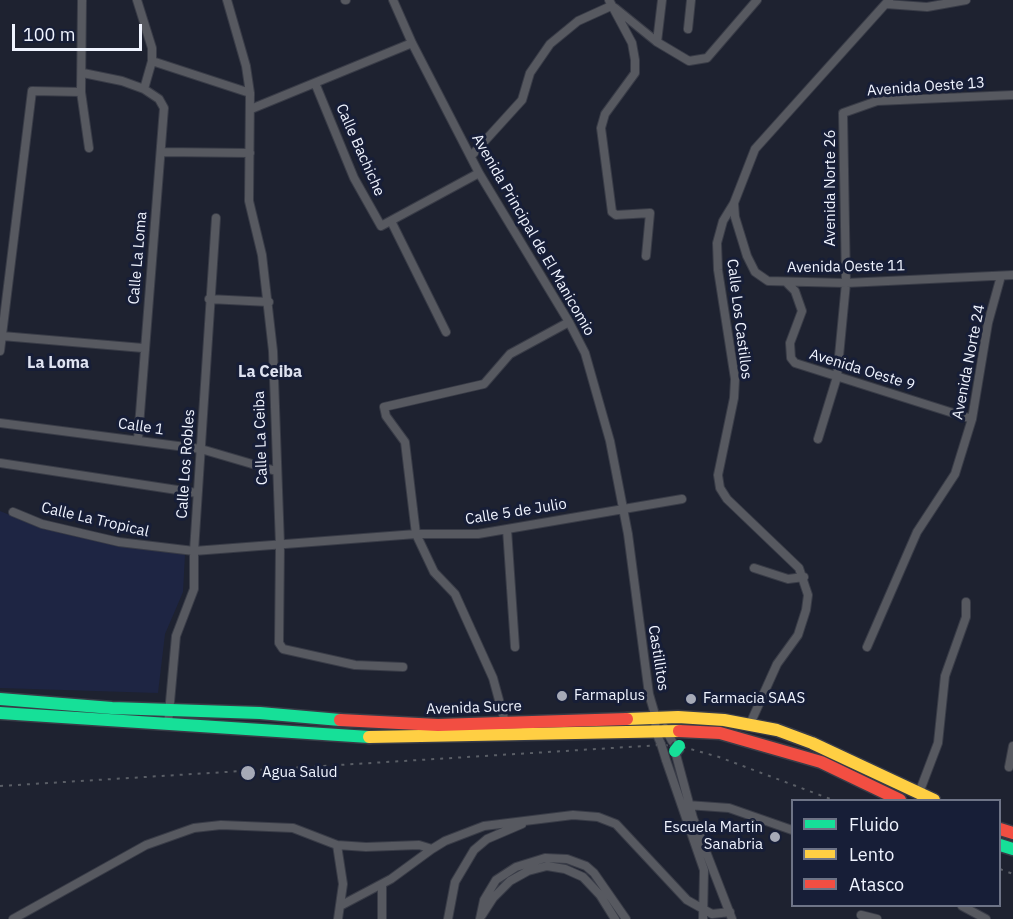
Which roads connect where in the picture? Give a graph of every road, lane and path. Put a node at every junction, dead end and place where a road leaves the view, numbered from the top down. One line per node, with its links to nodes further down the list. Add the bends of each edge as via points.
1 (81, 0): 15 (street)
2 (136, 0): 14 (street, via 148,30)
3 (227, 0): 19 (street, Calle La Ceiba)
4 (393, 0): 13 (street, Avenida Principal de El Manicomio)
5 (662, 0): 12 (street)
6 (691, 0): 11 (street)
7 (757, 0): 12 (street, via 707,58 689,61)
8 (966, 0): 9 (street, via 927,7)
9 (887, 2): 28 (street, Calle Los Castillos, via 756,149)
10 (610, 3): 12 (street); 26 (street, via 578,21 550,44 530,73 522,100); 31 (street, via 632,43 635,73 605,114 601,128 612,213 650,213)
11 (688, 29)
12 (657, 42)
13 (412, 43): 16 (street); 26 (street, Avenida Principal de El Manicomio)
14 (152, 61): 17 (street); 19 (street)
15 (83, 74): 17 (street, Calle La Loma); 18 (street)
16 (315, 83): 21 (street); 30 (street, Calle Bachiche, via 354,178 381,226)
17 (144, 89): 24 (street, Calle La Loma, via 159,99 164,108)
18 (81, 92): 23 (street); 38 (street, via 32,91)
19 (250, 93): 21 (street, Calle La Ceiba)
20 (1013, 96): 22 (street, Avenida Oeste 13, via 878,101)
21 (251, 109): 25 (street, Calle La Ceiba)
22 (843, 113): 35 (street, Avenida Norte 26)
23 (89, 148)
24 (161, 152): 25 (street); 42 (street, Calle La Loma)
25 (250, 153): 37 (street, Calle La Ceiba, via 249,201)
26 (472, 155): 27 (street, Avenida Principal de El Manicomio)
27 (479, 173): 30 (street); 39 (street, Avenida Principal de El Manicomio)
28 (734, 203): 34 (street, Avenida Oeste 11, via 738,232 755,272 768,281); 61 (street, Calle Los Castillos, via 723,221 717,243 735,379 718,474 720,488)
29 (216, 218): 36 (street, Calle Los Robles)
30 (391, 221): 40 (street)
31 (646, 256)
32 (1013, 275): 33 (street, Avenida Oeste 11)
33 (1001, 276): 35 (street, Avenida Oeste 11); 45 (street, Avenida Norte 24, via 988,324)
34 (786, 282): 35 (street, Avenida Oeste 11); 44 (street, Avenida Oeste 9, via 795,291 801,311 790,343 791,358 799,365)
35 (846, 283): 44 (street, Avenida Norte 26)
36 (209, 299): 37 (street); 49 (street, Calle Los Robles)
37 (269, 302): 51 (street, Calle La Ceiba)
38 (2, 310): 41 (street)
39 (569, 322): 54 (street, Avenida Principal de El Manicomio, via 585,353 598,393); 57 (street, via 510,354 484,384 385,406 386,416 405,442)
40 (446, 332)
41 (2, 336): 42 (street); 43 (street)
42 (143, 348): 47 (street, Calle La Loma)
43 (0, 351)
44 (837, 376): 45 (street, Avenida Oeste 9); 48 (street, Avenida Norte 26)
45 (972, 419): 64 (street, Avenida Norte 24, via 955,474 917,532)
46 (0, 423): 47 (street, Calle 1)
47 (138, 439): 49 (street, Calle 1)
48 (818, 440)
49 (201, 449): 51 (street, Calle 1); 52 (street, Calle Los Robles)
50 (0, 463): 52 (street)
51 (276, 471): 58 (street, Calle La Ceiba)
52 (197, 493): 59 (street, Calle Los Robles)
53 (682, 499): 54 (street, Calle 5 de Julio)
54 (623, 507): 56 (street, Calle 5 de Julio); 62 (street, Avenida Principal de El Manicomio)
55 (13, 512): 59 (street, Calle La Tropical, via 42,524 119,542)
56 (507, 529): 57 (street, Calle 5 de Julio, via 478,534); 65 (street)
57 (416, 534): 58 (street, Calle 5 de Julio); 70 (street, via 434,572 455,594 493,678)
58 (280, 545): 59 (street, Calle La Tropical); 66 (street, Calle La Ceiba, via 278,637 283,650 355,665)
59 (194, 551): 68 (street, Calle Los Robles, via 194,589 176,636)
60 (754, 568): 61 (street, via 788,579)
61 (804, 577): 72 (street, via 808,595 802,624 777,664)
62 (636, 601): 74 (street, Castillitos, via 649,694)
63 (966, 602): 77 (street, via 966,617 945,676 938,743)
64 (867, 646)
65 (515, 647)
66 (403, 667)
67 (0, 699): 68 (main road, Avenida Sucre)
68 (169, 710): 70 (main road, Avenida Sucre, via 260,713 380,724); 71 (street, Calle Los Robles)
69 (0, 713): 71 (main road, Avenida Sucre)
70 (506, 722): 74 (main road, Avenida Sucre)
71 (168, 724): 74 (main road, Avenida Sucre, via 384,738 621,734)
72 (750, 724): 74 (main road, Avenida Sucre, via 705,718); 77 (main road, Avenida Sucre, via 812,743)
73 (702, 732): 74 (main road, Avenida Sucre); 74 (main road); 78 (main road, Avenida Sucre, via 745,738 821,762)
74 (668, 742): 74 (street, bridge, via 661,744); 80 (street)
75 (1013, 746): 76 (street)
76 (1009, 767)
77 (919, 793): 79 (main road, Avenida Sucre)
78 (896, 799)
79 (930, 799)
80 (686, 805): 82 (street, via 729,808); 88 (street, via 704,870); 89 (street)
81 (534, 819): 84 (street, via 483,826); 88 (street, via 586,815 616,824); 94 (street, via 487,839 474,850 455,882)
82 (791, 830)
83 (337, 845): 84 (street, via 419,845); 86 (street, via 343,884); 91 (street, via 293,828 194,828 146,845)
84 (432, 849): 85 (street)
85 (382, 884): 86 (street); 93 (street)
86 (340, 906): 92 (street)
87 (964, 907): 99 (street)
88 (703, 915): 89 (street)
89 (731, 916)
90 (860, 917): 98 (street)
91 (13, 919)
92 (338, 919)
93 (382, 919)
94 (448, 919)
95 (480, 919): 96 (street, via 510,881 547,867 583,877); 97 (street, via 483,900 496,880 516,867 545,858 567,859 586,866)
96 (615, 919)
97 (626, 919)
98 (877, 919)
99 (986, 919)

